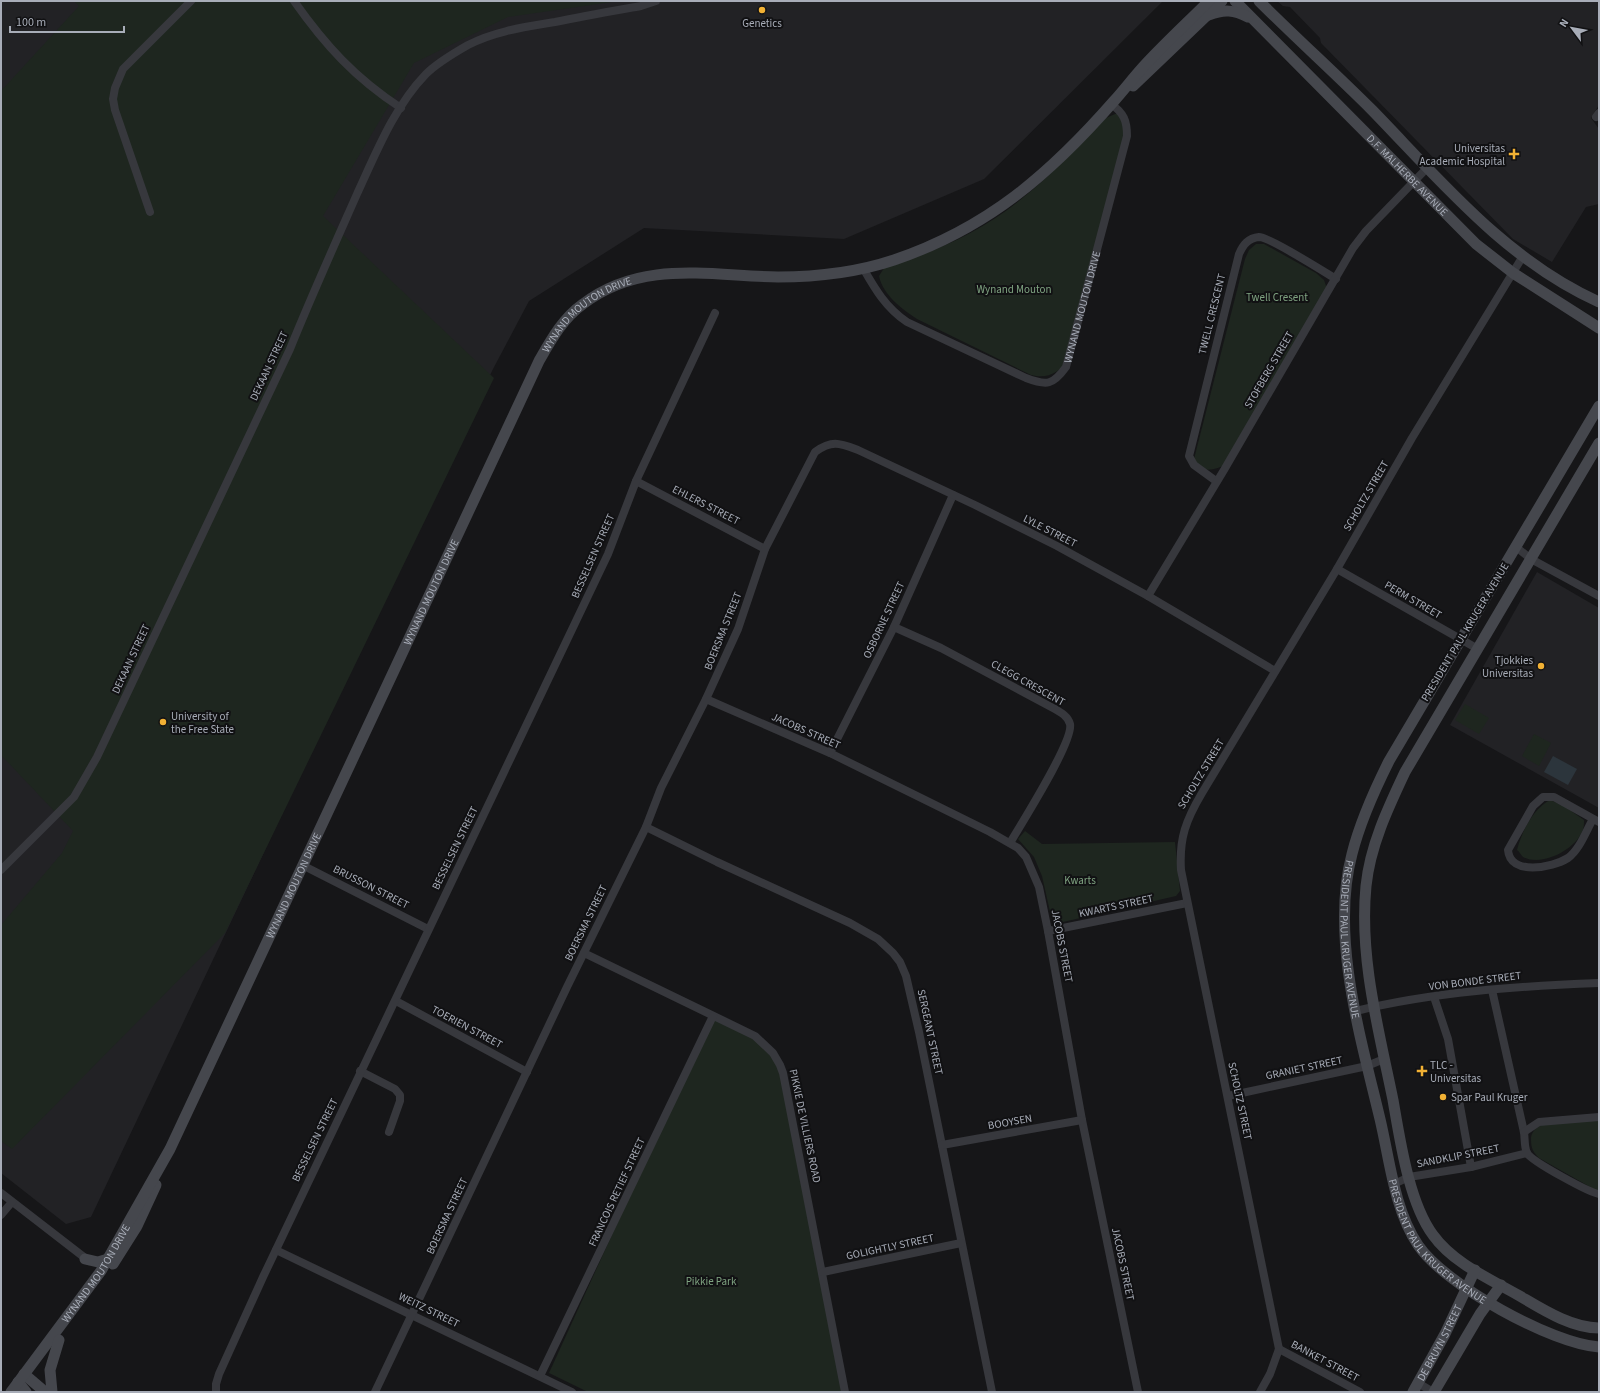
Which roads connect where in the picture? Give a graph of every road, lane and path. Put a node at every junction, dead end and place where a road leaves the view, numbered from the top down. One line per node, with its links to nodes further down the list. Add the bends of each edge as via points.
1 (191, 1): 16 (street, via 123,69 115,88 115,110)
2 (294, 1): 13 (street, via 326,43 352,71)
3 (656, 1): 13 (street, DEKAAN STREET, via 490,36 468,46 427,73)
4 (1201, 1): 10 (street)
5 (1209, 1): 10 (street, WYNAND MOUTON DRIVE)
6 (1222, 1): 9 (street, WYNAND MOUTON DRIVE)
7 (1234, 1): 11 (street, D.F. MALHERBE AVENUE)
8 (1259, 1): 14 (street, D.F. MALHERBE AVENUE)
9 (1205, 17): 11 (street, via 1216,12 1232,10); 12 (street, WYNAND MOUTON DRIVE, via 1144,77)
10 (1190, 20): 12 (street, WYNAND MOUTON DRIVE, via 1143,67)
11 (1257, 23): 15 (street, D.F. MALHERBE AVENUE)
12 (1112, 103): 18 (street, WYNAND MOUTON DRIVE, via 1031,185 1002,207 956,234 920,250); 18 (street, WYNAND MOUTON DRIVE, via 1123,114 1127,136 1066,367 1053,381 1038,383 907,322 890,309 878,295)
13 (401, 108): 48 (street, DEKAAN STREET, via 367,172 290,349 97,757 74,797)
14 (1427, 168): 15 (street, STOFBERG STREET); 17 (street, D.F. MALHERBE AVENUE, via 1489,229)
15 (1415, 182): 19 (street, D.F. MALHERBE AVENUE, via 1476,244); 20 (street, STOFBERG STREET, via 1366,231)
16 (150, 212)
17 (1523, 256): 19 (street, SCHOLTZ STREET); 21 (street, D.F. MALHERBE AVENUE, via 1566,286)
18 (863, 268): 47 (street, WYNAND MOUTON DRIVE, via 780,277 680,272 656,274 618,284 600,292 581,305 565,321 539,361)
19 (1513, 273): 23 (street, D.F. MALHERBE AVENUE); 33 (street, SCHOLTZ STREET, via 1412,438)
20 (1336, 279): 28 (street, STOFBERG STREET); 28 (street, TWELL CRESCENT, via 1266,239 1253,238 1243,246 1189,456 1194,465)
21 (1599, 302)
22 (715, 313): 27 (street, BESSELSEN STREET)
23 (1599, 328)
24 (1599, 406): 30 (street, PRESIDENT PAUL KRUGER AVENUE)
25 (1599, 443): 32 (street, PRESIDENT PAUL KRUGER AVENUE)
26 (810, 462): 29 (street, LYLE STREET, via 815,452 823,446 842,444); 31 (street, BOERSMA STREET)
27 (636, 481): 31 (street, EHLERS STREET); 50 (street, BESSELSEN STREET, via 608,554)
28 (1216, 481): 34 (street, STOFBERG STREET)
29 (953, 495): 34 (street, LYLE STREET, via 1057,546); 36 (street, OSBORNE STREET)
30 (1516, 547): 32 (street); 37 (street, PRESIDENT PAUL KRUGER AVENUE)
31 (765, 549): 40 (street, BOERSMA STREET, via 738,629)
32 (1531, 559): 35 (street); 38 (street, PRESIDENT PAUL KRUGER AVENUE)
33 (1337, 569): 37 (street, PERM STREET); 39 (street, SCHOLTZ STREET)
34 (1148, 596): 39 (street, LYLE STREET)
35 (1599, 596)
36 (894, 627): 41 (street, OSBORNE STREET); 45 (street, CLEGG CRESCENT, via 941,648 1065,715 1070,725 1069,736)
37 (1461, 639): 38 (street, PERM STREET); 44 (street, PRESIDENT PAUL KRUGER AVENUE, via 1389,761 1372,795)
38 (1478, 649): 46 (street, PRESIDENT PAUL KRUGER AVENUE, via 1405,772 1387,809)
39 (1275, 671): 49 (street, SCHOLTZ STREET, via 1192,810 1184,829 1180,851)
40 (706, 699): 41 (street, JACOBS STREET); 43 (street, BOERSMA STREET, via 661,788)
41 (830, 753): 45 (street, JACOBS STREET)
42 (1596, 820): 42 (street, via 1554,797 1543,797 1533,806 1508,850 1508,857 1520,867 1561,861 1578,846)
43 (646, 827): 52 (street, BOERSMA STREET); 69 (street, SERGEANT STREET, via 850,923 878,939 893,953 906,976)
44 (1357, 839): 46 (street); 58 (street, PRESIDENT PAUL KRUGER AVENUE, via 1352,856 1346,905 1348,961)
45 (1010, 843): 51 (street, JACOBS STREET, via 1026,857 1033,871)
46 (1376, 844): 57 (street, PRESIDENT PAUL KRUGER AVENUE, via 1369,869 1365,914)
47 (304, 866): 50 (street, BRUSSON STREET); 78 (street, WYNAND MOUTON DRIVE)
48 (1, 870)
49 (1187, 903): 51 (street, KWARTS STREET); 64 (street, SCHOLTZ STREET)
50 (428, 928): 56 (street, BESSELSEN STREET)
51 (1048, 931): 66 (street, JACOBS STREET)
52 (584, 953): 59 (street, PIKKIE DE VILLIERS ROAD); 63 (street, BOERSMA STREET)
53 (1599, 983): 54 (street, VON BONDE STREET)
54 (1492, 990): 55 (street, VON BONDE STREET); 68 (street)
55 (1434, 997): 57 (street, VON BONDE STREET); 71 (street, via 1448,1039)
56 (396, 1001): 62 (street, BESSELSEN STREET); 63 (street, TOERIEN STREET)
57 (1374, 1006): 58 (street, VON BONDE STREET); 60 (street, PRESIDENT PAUL KRUGER AVENUE)
58 (1356, 1011): 61 (street, PRESIDENT PAUL KRUGER AVENUE)
59 (713, 1016): 84 (street, PIKKIE DE VILLIERS ROAD, via 755,1036 773,1053 780,1065); 94 (street, FRANCOIS RETIEF STREET)
60 (1384, 1058): 61 (street, GRANIET STREET); 72 (street, PRESIDENT PAUL KRUGER AVENUE)
61 (1367, 1066): 64 (street, GRANIET STREET); 73 (street, PRESIDENT PAUL KRUGER AVENUE)
62 (360, 1071): 67 (street, via 395,1089 400,1095); 80 (street, BESSELSEN STREET)
63 (527, 1072): 89 (street, BOERSMA STREET)
64 (1228, 1096): 93 (street, SCHOLTZ STREET)
65 (1599, 1117): 68 (street, via 1539,1122)
66 (1082, 1120): 69 (street, BOOYSEN); 105 (street, JACOBS STREET)
67 (389, 1132)
68 (1524, 1132): 70 (street)
69 (942, 1145): 79 (street, SERGEANT STREET)
70 (1527, 1153): 71 (street, SANDKLIP STREET); 75 (street, via 1534,1160)
71 (1471, 1166): 72 (street, SANDKLIP STREET)
72 (1409, 1177): 73 (street, SANDKLIP STREET); 83 (street, PRESIDENT PAUL KRUGER AVENUE, via 1419,1208 1433,1235 1452,1254)
73 (1394, 1184): 87 (street, PRESIDENT PAUL KRUGER AVENUE, via 1399,1205 1418,1245 1443,1273)
74 (1, 1193): 76 (street)
75 (1599, 1194)
76 (12, 1202): 77 (street); 81 (street)
77 (1, 1215)
78 (131, 1226): 82 (street, WYNAND MOUTON DRIVE); 85 (street, WYNAND MOUTON DRIVE)
79 (961, 1243): 84 (street, GOLIGHTLY STREET); 104 (street, SERGEANT STREET)
80 (276, 1250): 89 (street, WEITZ STREET); 100 (street, BESSELSEN STREET, via 219,1374)
81 (85, 1259): 82 (street, via 98,1262); 85 (street)
82 (108, 1259): 85 (street, WYNAND MOUTON DRIVE)
83 (1475, 1270): 86 (street, PRESIDENT PAUL KRUGER AVENUE); 87 (street, DE BRUYN STREET)
84 (823, 1272): 103 (street, PIKKIE DE VILLIERS ROAD)
85 (104, 1273): 91 (street, WYNAND MOUTON DRIVE); 95 (street, WYNAND MOUTON DRIVE, via 60,1329)
86 (1501, 1285): 88 (street, DE BRUYN STREET); 90 (street, PRESIDENT PAUL KRUGER AVENUE, via 1556,1316 1577,1325)
87 (1465, 1288): 88 (street, PRESIDENT PAUL KRUGER AVENUE); 96 (street, DE BRUYN STREET)
88 (1488, 1302): 92 (street, PRESIDENT PAUL KRUGER AVENUE, via 1549,1334 1570,1342); 108 (street, DE BRUYN STREET)
89 (413, 1315): 94 (street, WEITZ STREET); 101 (street, BOERSMA STREET)
90 (1599, 1328)
91 (59, 1340): 95 (street, WYNAND MOUTON DRIVE); 99 (street, via 50,1370)
92 (1599, 1348)
93 (1279, 1349): 106 (street); 107 (street, BANKET STREET)
94 (540, 1376): 102 (street, WEITZ STREET)
95 (23, 1384): 97 (street, WYNAND MOUTON DRIVE); 98 (street)
96 (1415, 1388): 108 (street)
97 (11, 1392)
98 (45, 1392)
99 (52, 1392)
100 (216, 1392)
101 (375, 1392)
102 (572, 1392)
103 (845, 1392)
104 (992, 1392)
105 (1138, 1392)
106 (1260, 1392)
107 (1360, 1392)
108 (1433, 1392)

